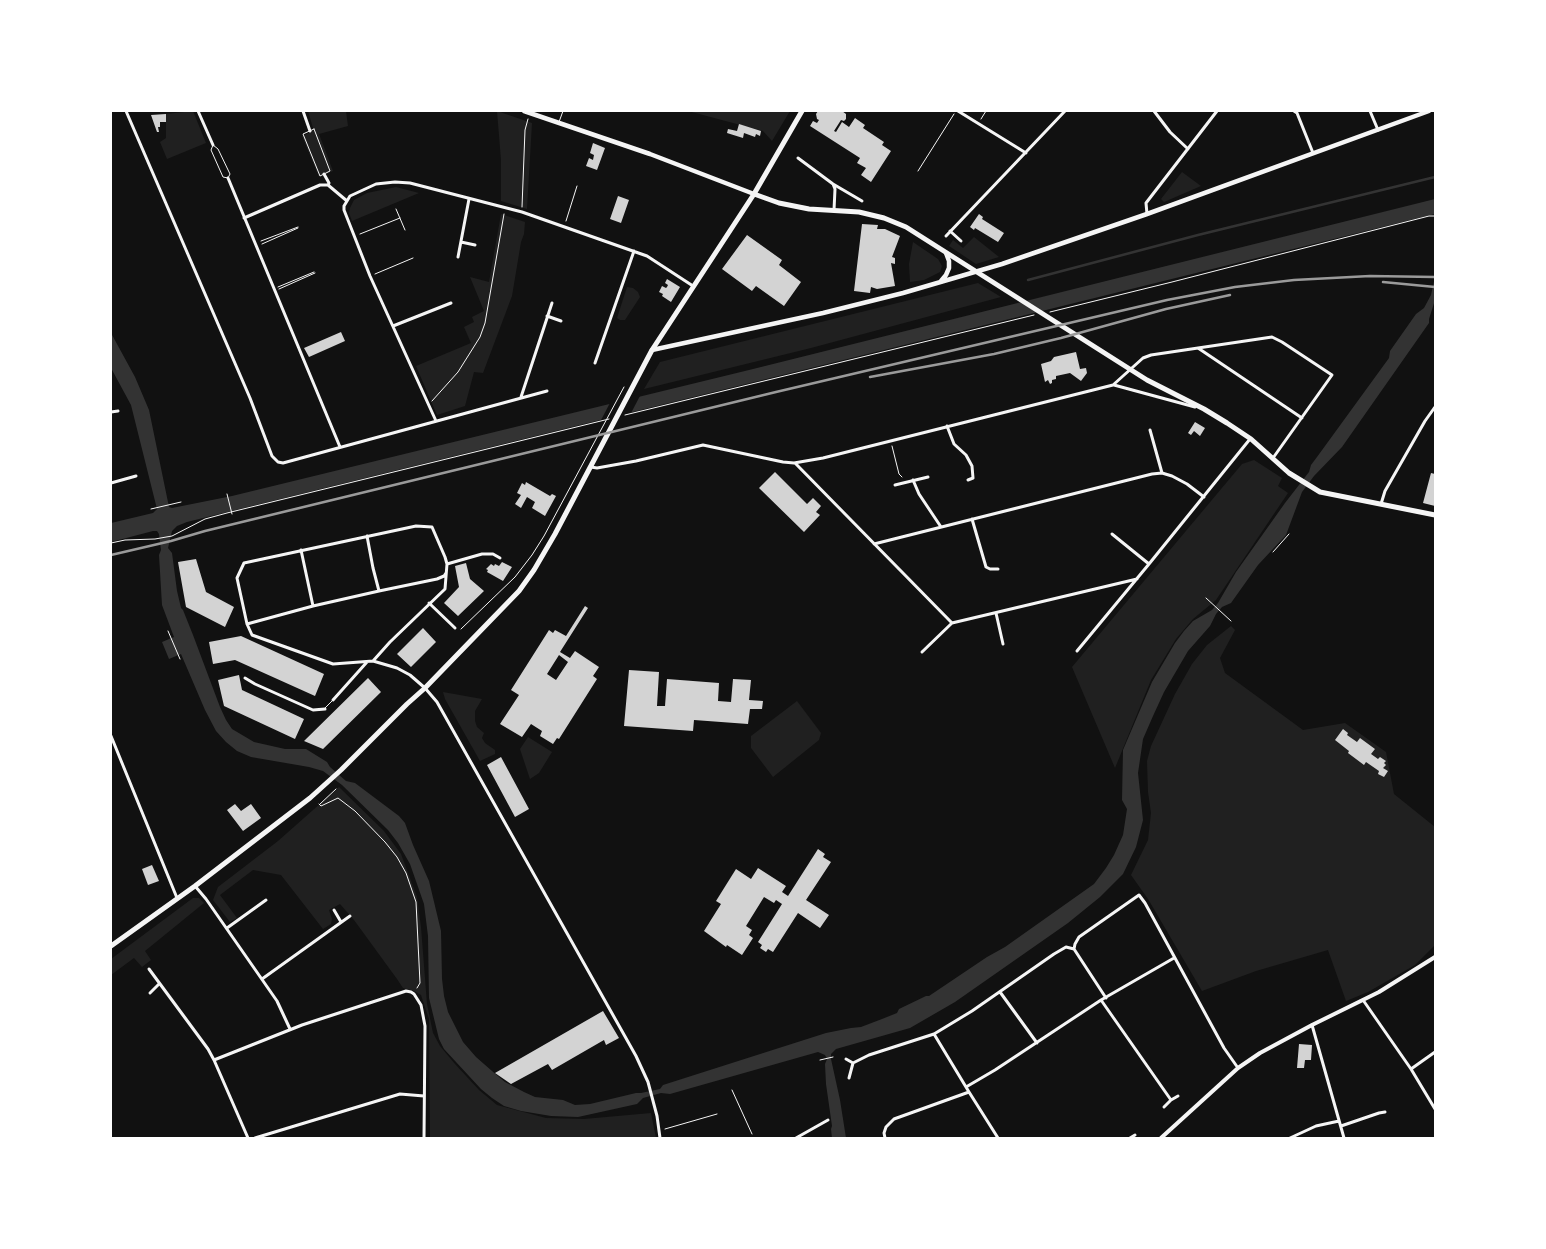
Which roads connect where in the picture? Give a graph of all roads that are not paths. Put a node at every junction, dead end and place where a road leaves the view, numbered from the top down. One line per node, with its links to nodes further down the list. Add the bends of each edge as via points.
1 (126, 111): 67 (street, via 272,456 283,463)
2 (198, 111): 19 (street)
3 (303, 111): 18 (street)
4 (524, 111): 16 (main road)
5 (563, 111): 16 (lane)
6 (802, 111): 28 (main road)
7 (957, 111): 21 (street)
8 (1065, 111): 21 (street)
9 (1154, 111): 15 (street)
10 (1162, 111): 15 (street)
11 (1217, 111): 20 (street)
12 (1370, 111): 17 (street)
13 (1429, 111): 17 (main road)
14 (1297, 112): 22 (street)
15 (1157, 115): 20 (street)
16 (559, 123): 28 (main road)
17 (1378, 130): 22 (main road)
18 (310, 131)
19 (213, 145)
20 (1188, 149): 33 (street, via 1146,203)
21 (1026, 153): 35 (street)
22 (1313, 153): 33 (main road)
23 (798, 158): 26 (street)
24 (324, 174): 27 (street)
25 (228, 178): 34 (street)
26 (833, 184): 31 (street); 32 (street)
27 (328, 185): 30 (street); 34 (street, via 320,185)
28 (754, 194): 32 (main road, via 808,210); 45 (main road)
29 (469, 199): 30 (street, via 395,182 376,184); 38 (street); 40 (street, via 522,212)
30 (347, 200): 50 (street, via 344,210)
31 (862, 201)
32 (834, 210): 41 (main road, via 884,218 906,227)
33 (1146, 214): 43 (main road)
34 (244, 218): 67 (street)
35 (950, 231): 36 (street); 37 (street)
36 (946, 236)
37 (961, 241)
38 (461, 242): 39 (street); 42 (street)
39 (474, 245)
40 (634, 251): 45 (street); 53 (street)
41 (946, 253): 43 (main road); 44 (main road, via 949,268)
42 (458, 257)
43 (976, 271): 44 (main road); 54 (main road)
44 (940, 282): 52 (main road)
45 (693, 286): 52 (main road)
46 (451, 303): 50 (street)
47 (552, 303): 48 (street)
48 (548, 316): 49 (street); 57 (street)
49 (561, 321)
50 (393, 326): 63 (street)
51 (1198, 348): 54 (street, via 1151,355); 62 (street); 62 (street, via 1272,337 1332,375)
52 (652, 350): 70 (main road)
53 (595, 363)
54 (1130, 370): 55 (street); 59 (main road)
55 (1113, 385): 59 (street); 64 (street)
56 (547, 391): 57 (street)
57 (521, 397): 63 (street)
58 (1435, 407): 79 (street, via 1385,491)
59 (1204, 409): 66 (main road)
60 (118, 411): 61 (street)
61 (111, 412)
62 (1302, 418): 68 (street)
63 (436, 421): 67 (street)
64 (947, 426): 69 (street); 75 (street, via 954,444 972,466 973,478)
65 (1150, 430): 71 (street)
66 (1251, 439): 68 (main road); 78 (street)
67 (340, 448)
68 (1273, 458): 79 (main road, via 1289,473 1318,491)
69 (794, 463): 70 (street, via 703,445 636,461); 85 (street)
70 (591, 467): 105 (main road, via 552,540 519,591)
71 (1162, 473): 78 (street); 81 (street)
72 (136, 476): 76 (street)
73 (928, 477): 74 (street)
74 (913, 480): 77 (street); 82 (street)
75 (968, 480)
76 (111, 483)
77 (895, 485)
78 (1204, 497): 89 (street)
79 (1381, 504): 80 (main road)
80 (1435, 515)
81 (972, 519): 82 (street); 90 (street, via 986,567)
82 (941, 527): 85 (street)
83 (1112, 534): 89 (street)
84 (367, 536): 86 (street); 88 (street, via 416,526 432,527); 93 (street)
85 (874, 544): 97 (street)
86 (301, 550): 95 (street); 98 (street, via 244,563 237,578)
87 (500, 558): 88 (street, via 482,554)
88 (446, 564): 91 (street)
89 (1150, 564): 92 (street)
90 (998, 569)
91 (446, 571): 93 (street, via 436,580); 94 (street, via 445,589)
92 (1137, 579): 96 (street); 102 (street)
93 (379, 591): 95 (street)
94 (429, 603): 99 (street); 103 (street)
95 (313, 606): 98 (street)
96 (996, 613): 97 (street); 100 (street)
97 (952, 623): 101 (street)
98 (247, 624): 103 (street, via 252,635 333,664)
99 (457, 630)
100 (1003, 644)
101 (922, 652)
102 (1076, 652)
103 (370, 661): 105 (street, via 397,668); 106 (street)
104 (245, 678): 107 (street, via 313,710)
105 (425, 688): 109 (main road, via 296,810); 156 (street, via 437,702 636,1056 648,1082)
106 (333, 700): 107 (lane)
107 (325, 709)
108 (111, 736): 110 (street)
109 (195, 886): 110 (main road); 115 (street)
110 (177, 898): 116 (main road)
111 (266, 900): 115 (street)
112 (334, 910): 114 (street)
113 (350, 916): 114 (street)
114 (342, 922): 121 (street)
115 (227, 928): 121 (street)
116 (111, 946)
117 (1074, 949): 119 (street, via 1078,937 1139,895); 123 (street, via 1066,947); 125 (street)
118 (1435, 957): 127 (street)
119 (1174, 958): 125 (street); 136 (street)
120 (149, 969): 122 (street)
121 (262, 979): 129 (street, via 277,1001)
122 (159, 984): 124 (street); 134 (street)
123 (1000, 992): 130 (street); 131 (street)
124 (150, 993)
125 (1106, 998): 126 (street)
126 (1101, 1000): 131 (street); 143 (street)
127 (1363, 1000): 128 (street); 137 (street)
128 (1312, 1025): 136 (street); 150 (street)
129 (290, 1030): 134 (street); 141 (street, via 406,991 414,994 425,1026)
130 (934, 1034): 135 (street); 139 (street)
131 (1037, 1043): 139 (street)
132 (1435, 1052): 137 (street)
133 (846, 1059): 135 (street)
134 (214, 1060): 153 (street)
135 (853, 1063): 138 (street)
136 (1238, 1068): 161 (street)
137 (1411, 1069): 146 (street)
138 (849, 1078)
139 (966, 1087): 140 (street)
140 (969, 1092): 158 (street, via 894,1119 886,1127); 159 (street)
141 (424, 1096): 154 (street, via 400,1094); 155 (street)
142 (1178, 1096): 143 (street)
143 (1171, 1100): 144 (street)
144 (1164, 1107)
145 (1377, 1108): 148 (street)
146 (1435, 1109)
147 (1385, 1112): 148 (street)
148 (1379, 1113): 151 (street)
149 (828, 1120): 157 (street)
150 (1339, 1121): 151 (street); 162 (street, via 1316,1126)
151 (1341, 1126): 163 (street)
152 (1135, 1134): 160 (street)
153 (248, 1138)
154 (255, 1138)
155 (424, 1138)
156 (660, 1138)
157 (796, 1138)
158 (885, 1138)
159 (998, 1138)
160 (1130, 1138)
161 (1161, 1138)
162 (1290, 1138)
163 (1344, 1138)

